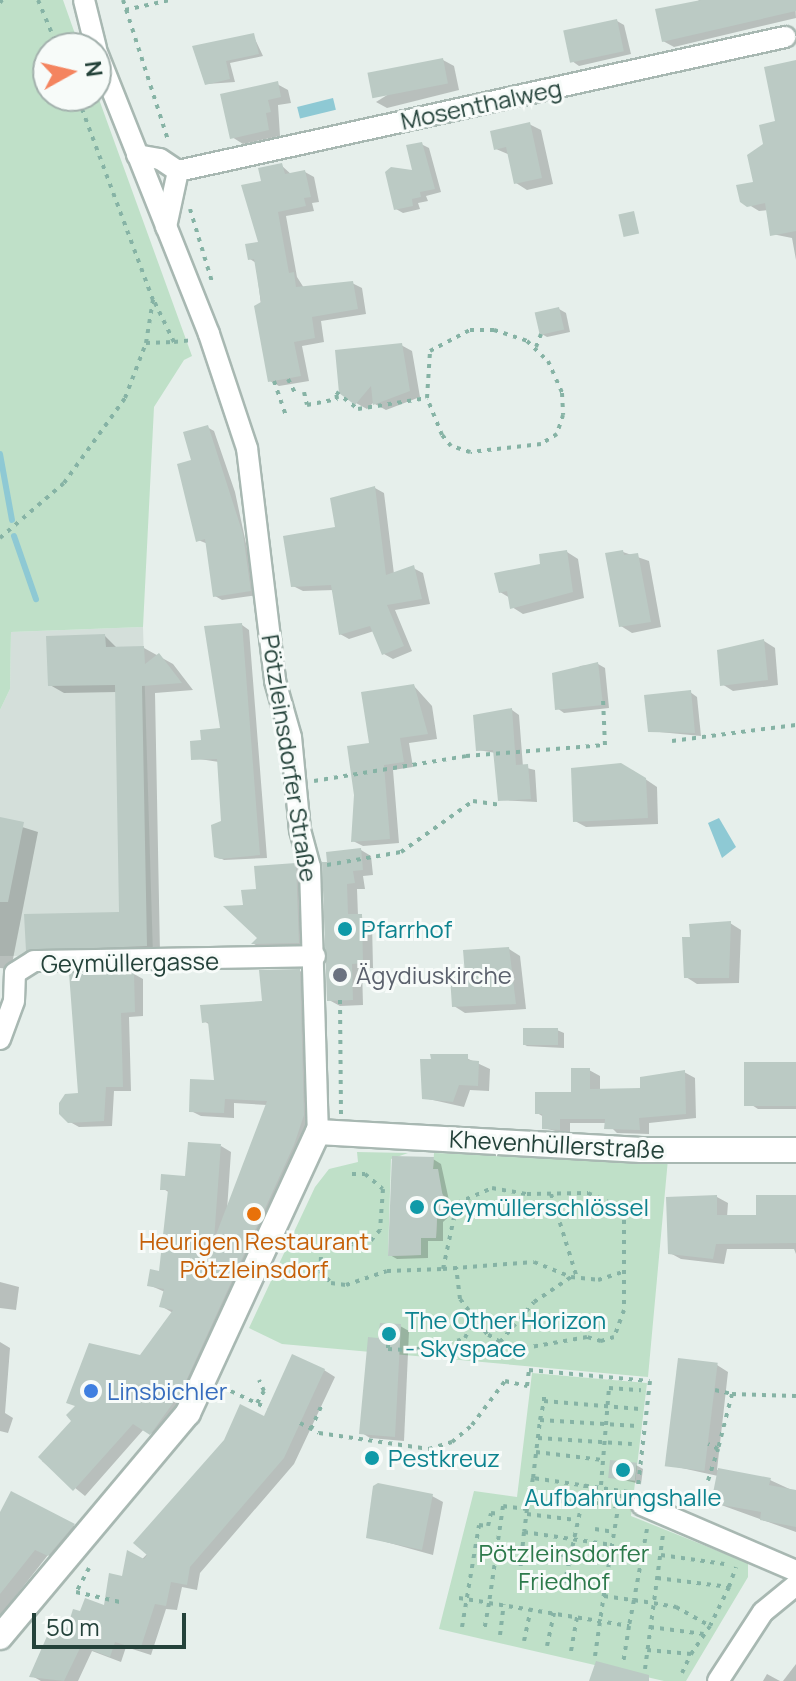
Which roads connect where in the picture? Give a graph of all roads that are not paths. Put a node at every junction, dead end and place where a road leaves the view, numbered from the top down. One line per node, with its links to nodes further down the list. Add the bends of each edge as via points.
1 (84, 0): 2 (street, Pötzleinsdorfer Straße)
2 (92, 32)
3 (785, 37): 6 (street, Mosenthalweg)
4 (112, 90): 5 (street, Pötzleinsdorfer Straße)
5 (137, 155): 6 (street, via 160,159); 7 (street, Pötzleinsdorfer Straße)
6 (178, 171): 7 (street)
7 (166, 227): 8 (street, Pötzleinsdorfer Straße, via 247,448 275,681 291,737 300,830 310,867)
8 (315, 956): 9 (street, Geymüllergasse, via 34,961 15,973 14,1001); 10 (street, Pötzleinsdorfer Straße)
9 (0, 1039)
10 (318, 1132): 11 (street, Khevenhüllerstraße, via 642,1150); 15 (street, Pötzleinsdorfer Straße, via 207,1380 163,1446)
11 (796, 1150)
12 (640, 1497): 13 (street)
13 (796, 1571)
14 (796, 1585): 16 (street, via 763,1612)
15 (0, 1637)
16 (718, 1681)

